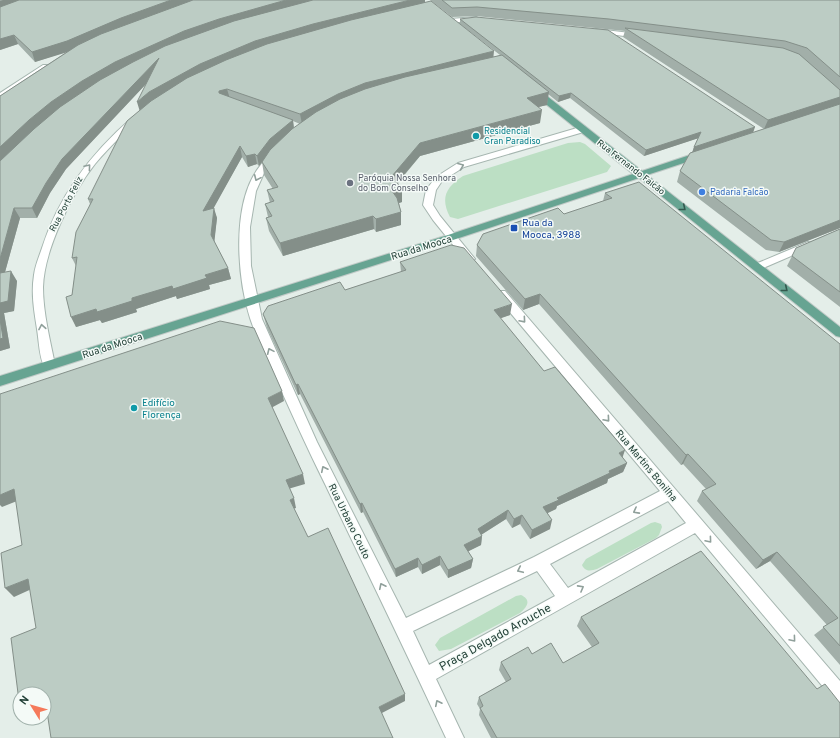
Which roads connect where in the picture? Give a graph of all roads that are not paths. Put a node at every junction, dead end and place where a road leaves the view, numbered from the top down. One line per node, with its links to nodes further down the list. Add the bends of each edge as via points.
1 (448, 19): 2 (street); 3 (main road)
2 (484, 20)
3 (461, 30)
4 (592, 30): 5 (street)
5 (607, 32): 6 (street); 7 (street)
6 (647, 36)
7 (626, 45)
8 (53, 64): 10 (street)
9 (528, 85): 12 (main road, Rua Fernando Falcão)
10 (0, 96)
11 (143, 113): 23 (street, Rua Porto Feliz, one-way to 11, via 39,300 39,274 50,234 85,169 118,133)
12 (584, 129): 15 (main road, Rua Fernando Falcão); 16 (street, one-way to 12, via 428,205 431,190 439,179 461,165)
13 (281, 149): 21 (street, Rua Urbano Couto, one-way to 21, via 258,175 247,211 244,232)
14 (713, 151): 15 (main road, Rua da Mooca)
15 (641, 175): 16 (main road, Rua da Mooca); 19 (main road, Rua Fernando Falcão, one-way to 19)
16 (452, 237): 18 (street); 21 (main road, Rua da Mooca)
17 (819, 240): 19 (street)
18 (477, 267)
19 (757, 267): 22 (main road, Rua Fernando Falcão, one-way to 22)
20 (492, 285): 25 (street, Rua Martins Bonilha, one-way to 25)
21 (251, 301): 23 (main road, Rua da Mooca); 29 (street, Rua Urbano Couto, one-way to 21, via 311,442 256,319)
22 (840, 333)
23 (49, 365): 24 (main road, Rua da Mooca)
24 (0, 381)
25 (670, 493): 26 (street, Rua Martins Bonilha); 27 (street, one-way to 27)
26 (696, 524): 28 (street, Praça Delgado Arouche, one-way to 26); 31 (street, Rua Martins Bonilha, one-way to 31)
27 (539, 562): 28 (street); 29 (street, one-way to 29)
28 (565, 597): 30 (street, Praça Delgado Arouche)
29 (403, 628): 30 (street, Rua Urbano Couto)
30 (425, 676): 32 (street, Rua Urbano Couto, one-way to 30)
31 (840, 694)
32 (455, 738)

